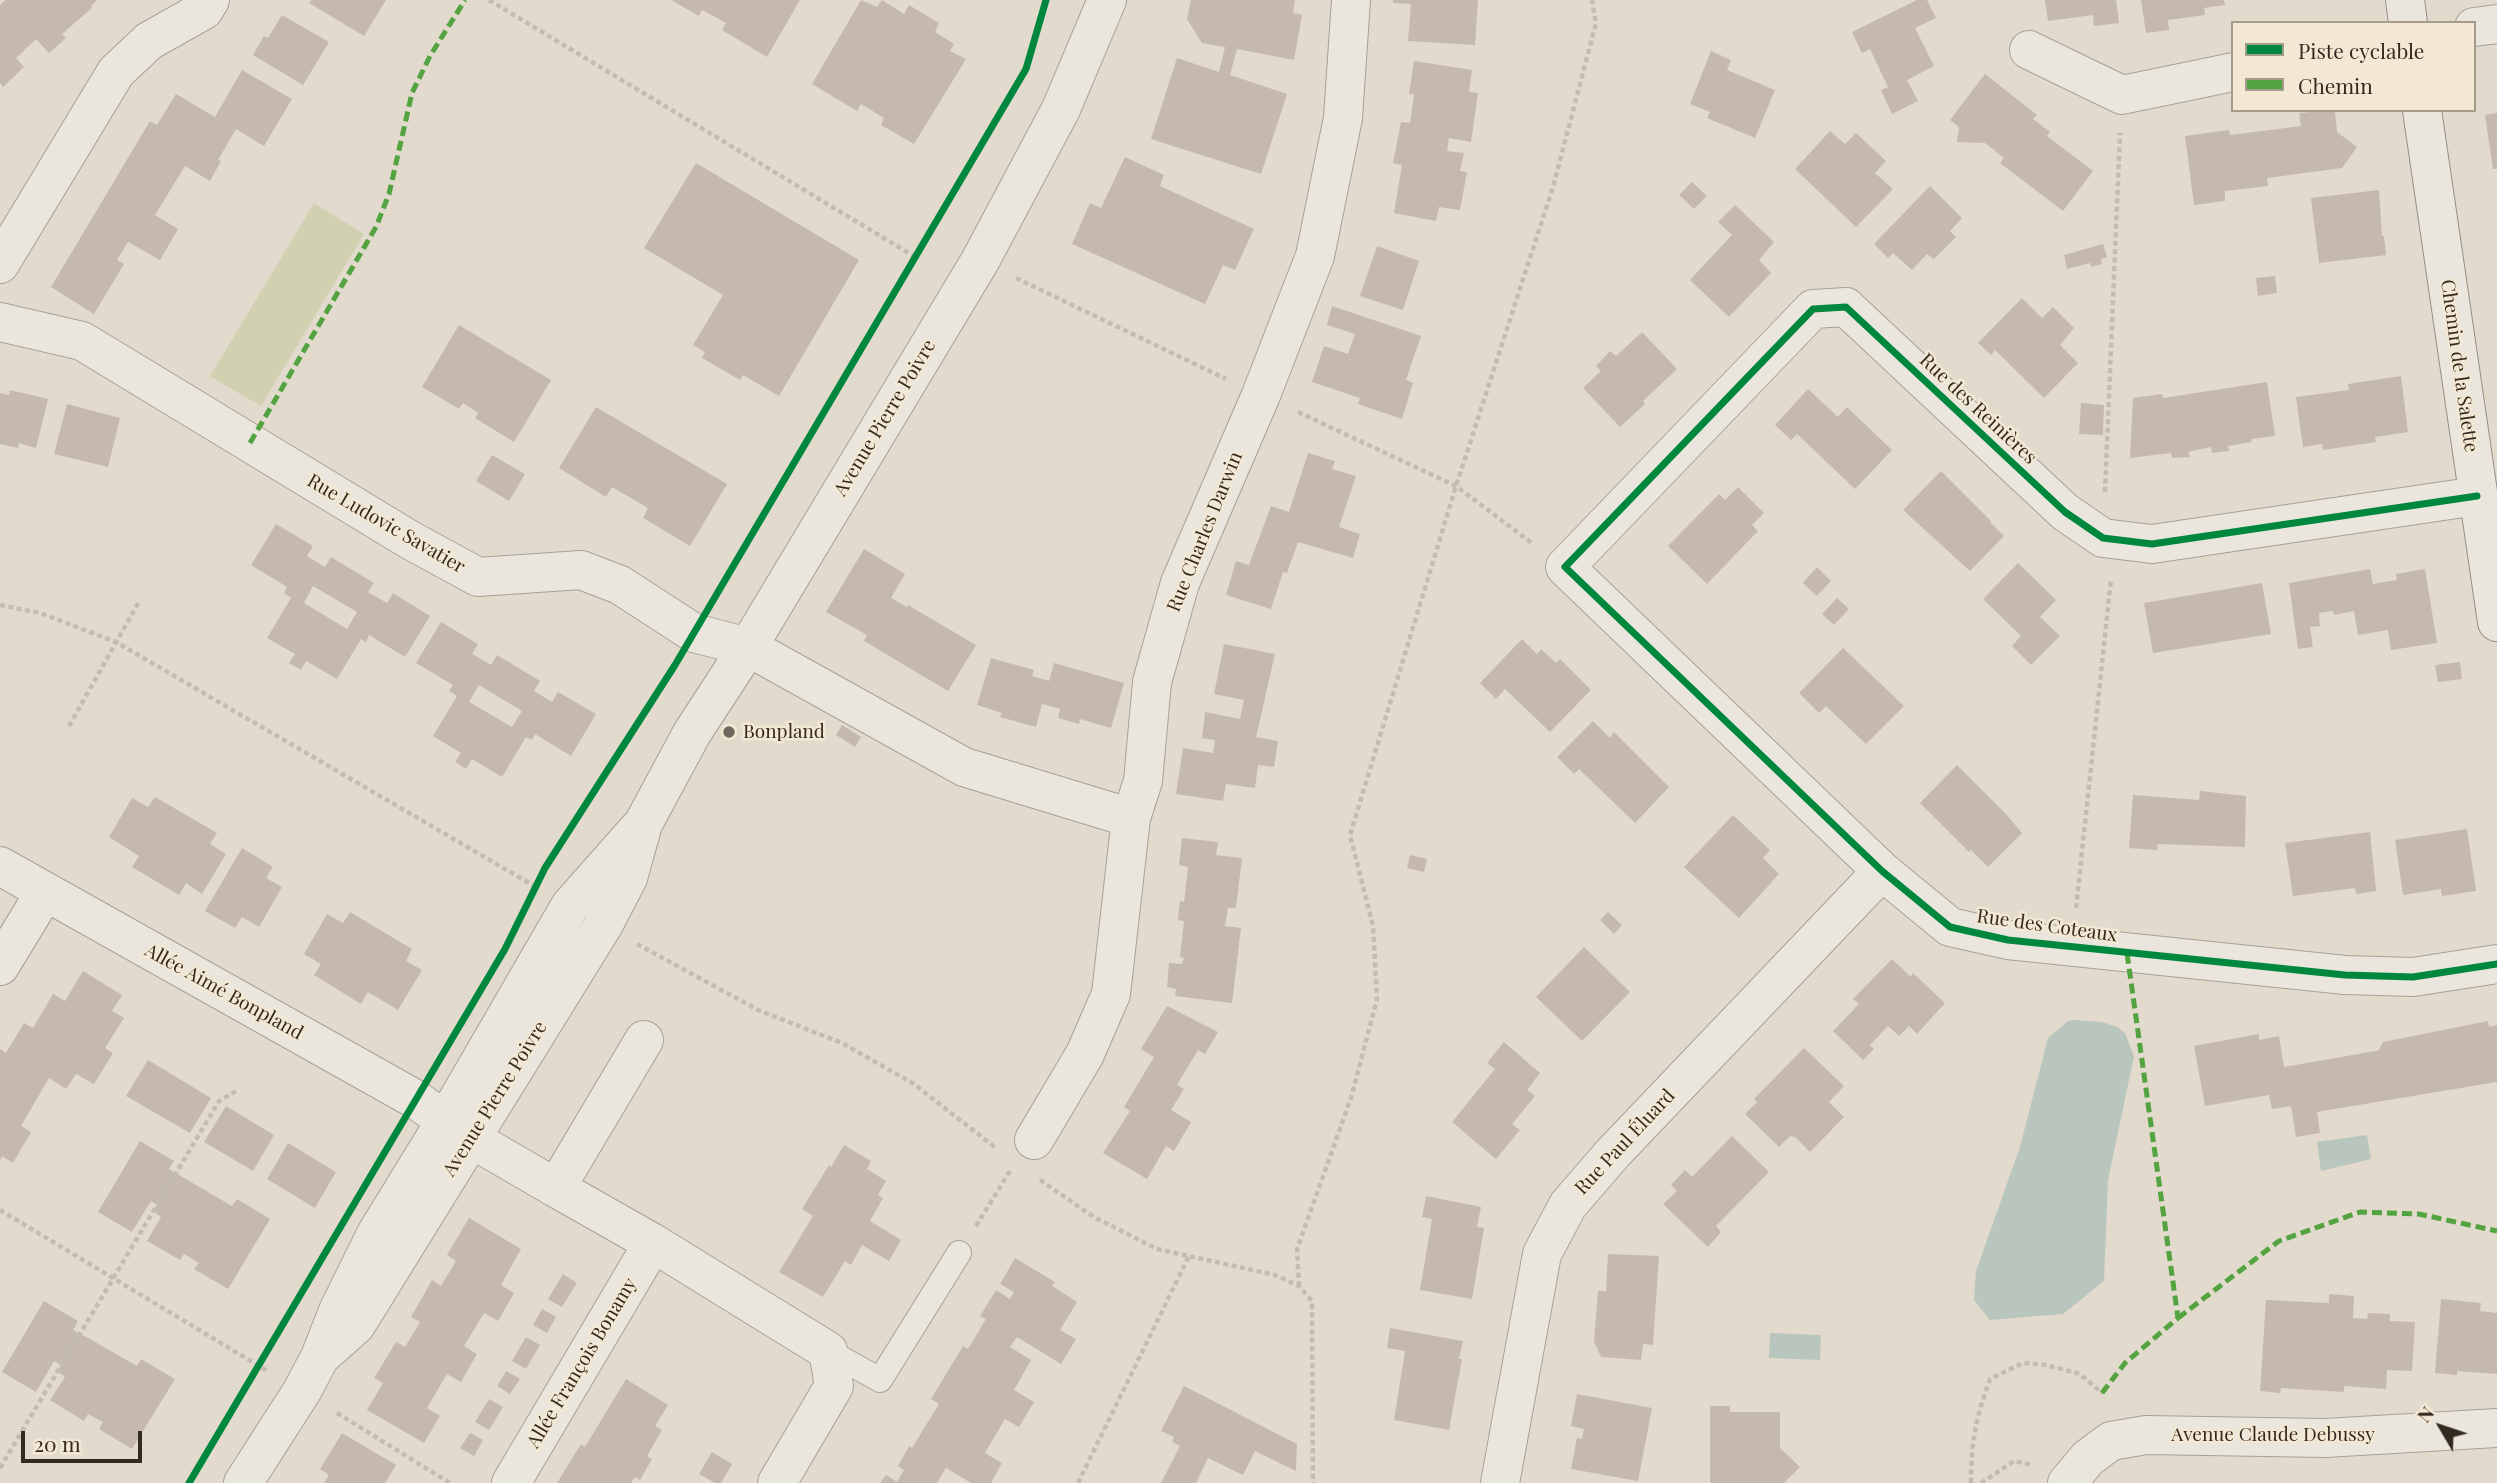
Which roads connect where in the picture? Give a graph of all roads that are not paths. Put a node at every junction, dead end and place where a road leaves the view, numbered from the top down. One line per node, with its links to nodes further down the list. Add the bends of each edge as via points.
1 (210, 0): 11 (street, via 204,10 149,41 116,72)
2 (1107, 0): 16 (street, Avenue Pierre Poivre, via 1061,109 980,261)
3 (1351, 0): 17 (street, Rue Charles Darwin, via 1343,118 1315,256 1180,583 1152,682 1143,781)
4 (2405, 0): 5 (street)
5 (2408, 21)
6 (2497, 24): 7 (street)
7 (2476, 27)
8 (2029, 50): 9 (street, via 2122,94)
9 (2231, 72)
10 (2421, 112): 13 (street, Chemin de la Salette)
11 (0, 264)
12 (0, 322): 16 (street, Rue Ludovic Savatier, via 82,341 478,577 581,570 620,585 694,633)
13 (2477, 496): 14 (street, Rue des Reinières, via 2152,544 2103,538 2065,512 1846,307 1813,309); 15 (street, Chemin de la Salette)
14 (1565, 567): 19 (street, Rue des Coteaux)
15 (2497, 622)
16 (748, 647): 17 (street, Rue Ludovic Savatier, via 964,767); 24 (street, Avenue Pierre Poivre, via 691,733 643,824 570,906)
17 (1131, 818): 25 (street, Rue Charles Darwin, via 1111,994 1084,1054)
18 (0, 866): 20 (street, Allée Aimé Bonpland)
19 (1882, 871): 21 (street, Rue des Coteaux, via 1950,927 2008,940 2345,975 2413,977); 35 (street, Rue Paul Éluard, via 1568,1205 1542,1254)
20 (45, 892): 22 (street); 24 (street, Allée Aimé Bonpland, via 415,1099)
21 (2497, 964)
22 (0, 965)
23 (644, 1040): 26 (street)
24 (458, 1129): 26 (street); 32 (street, Avenue Pierre Poivre, via 376,1234 302,1391)
25 (1034, 1140)
26 (556, 1188): 27 (street)
27 (653, 1243): 29 (street); 33 (street, Allée François Bonamy)
28 (959, 1253): 29 (lane, via 880,1380)
29 (828, 1351): 34 (street, via 834,1386)
30 (2497, 1428): 31 (street, Avenue Claude Debussy, via 2325,1438 2146,1435 2111,1441 2088,1458)
31 (2052, 1474)
32 (243, 1483)
33 (511, 1483)
34 (777, 1483)
35 (1500, 1483)

